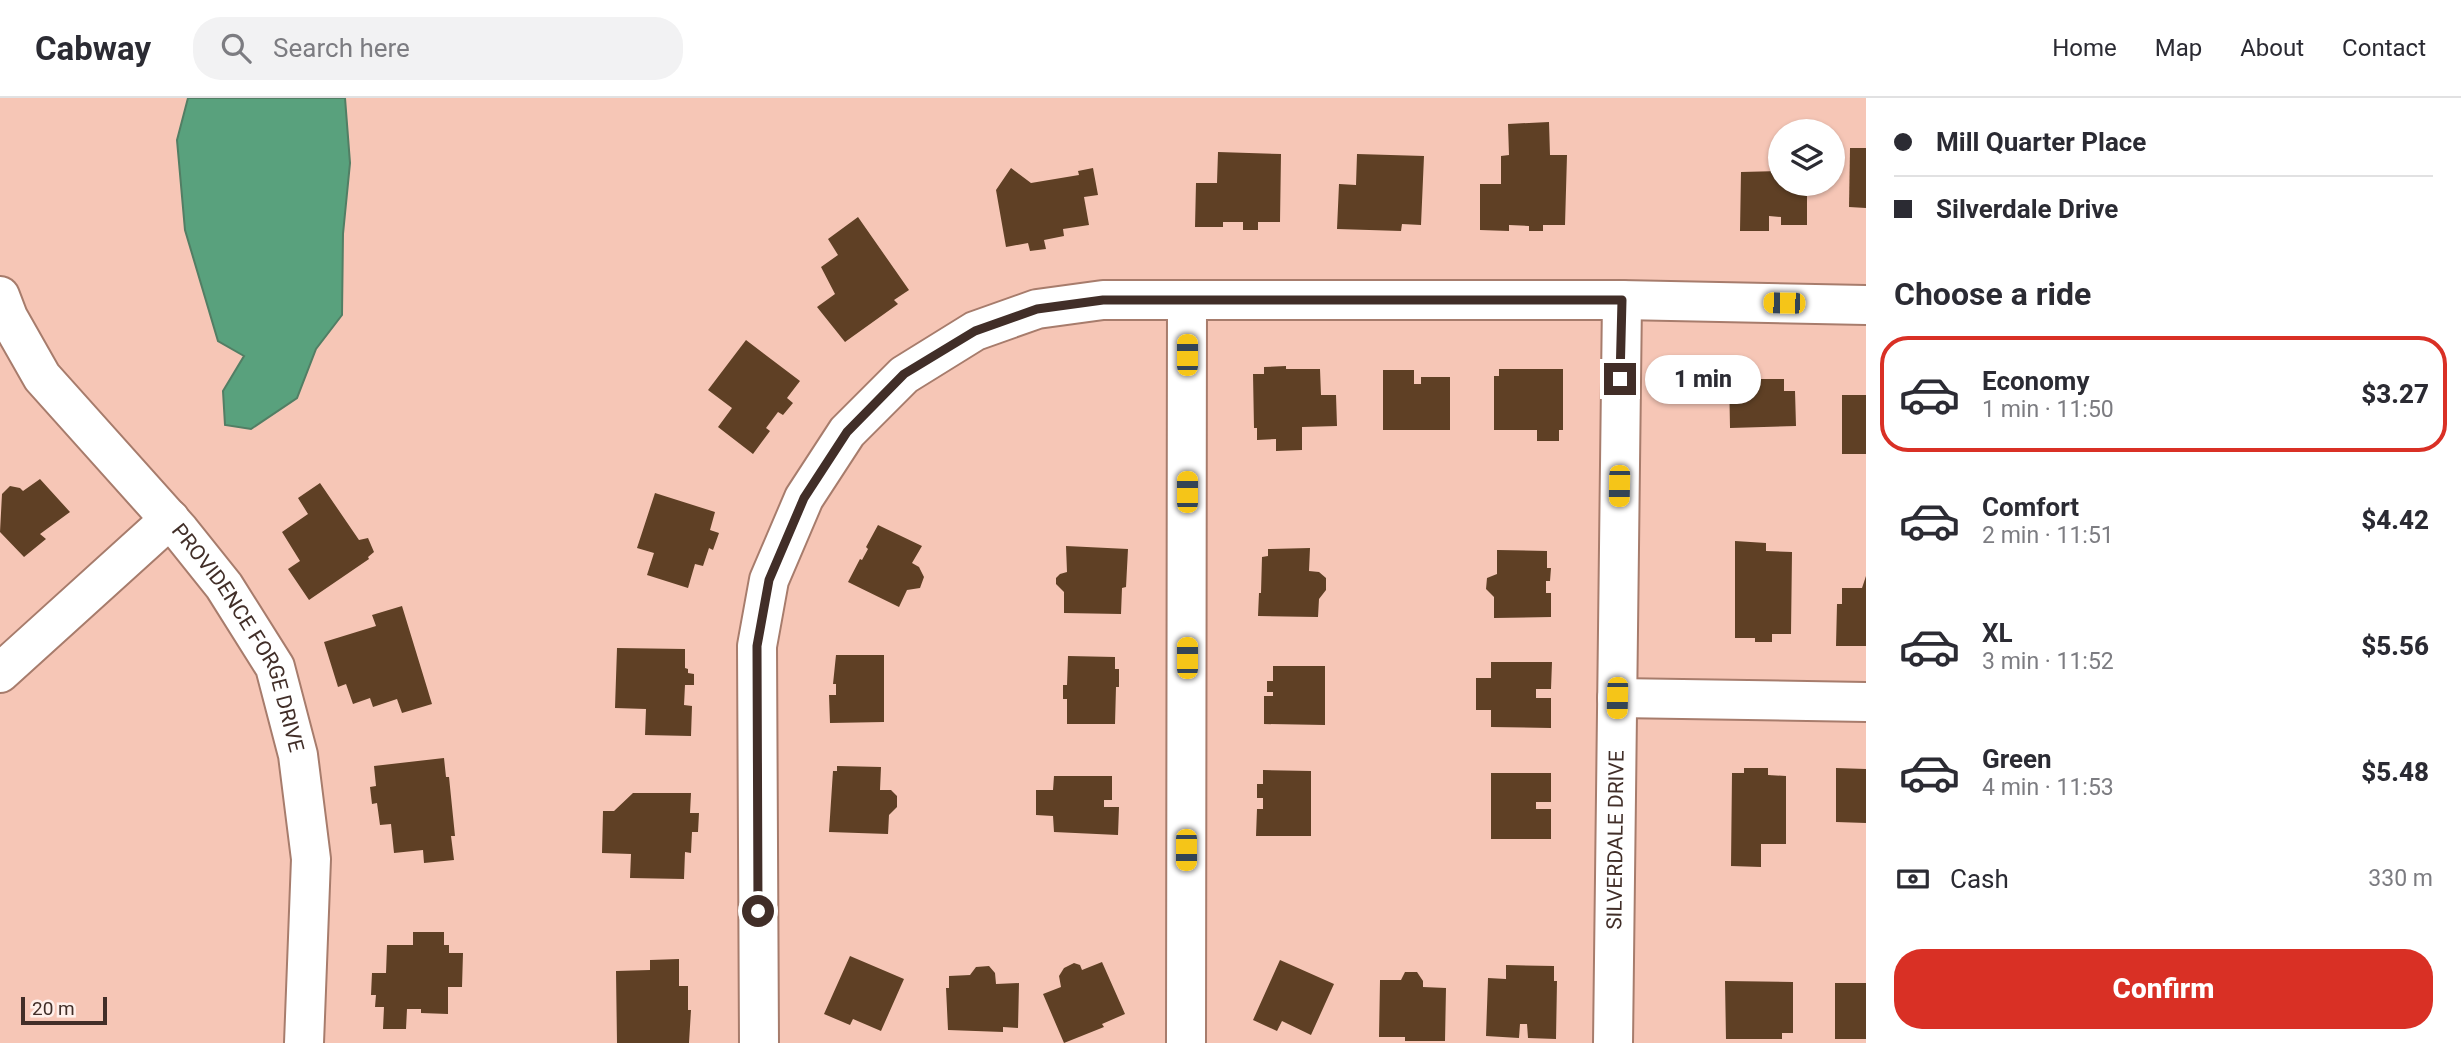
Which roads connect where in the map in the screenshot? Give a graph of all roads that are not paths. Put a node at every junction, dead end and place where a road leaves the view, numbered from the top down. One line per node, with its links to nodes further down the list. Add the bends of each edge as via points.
1 (0, 296): 5 (street, PROVIDENCE FORGE DRIVE, via 43,377)
2 (1188, 300): 3 (street); 10 (street, via 1103,300 1037,309 975,331 904,374 847,432 804,498 769,580 757,646); 11 (street)
3 (1622, 300): 4 (street); 7 (street, SILVERDALE DRIVE)
4 (1866, 305)
5 (170, 519): 6 (street); 9 (street, PROVIDENCE FORGE DRIVE, via 224,586 275,667 298,755 311,859)
6 (0, 673)
7 (1617, 698): 8 (street); 12 (street, SILVERDALE DRIVE)
8 (1866, 702)
9 (304, 1043)
10 (759, 1043)
11 (1186, 1043)
12 (1613, 1043)

